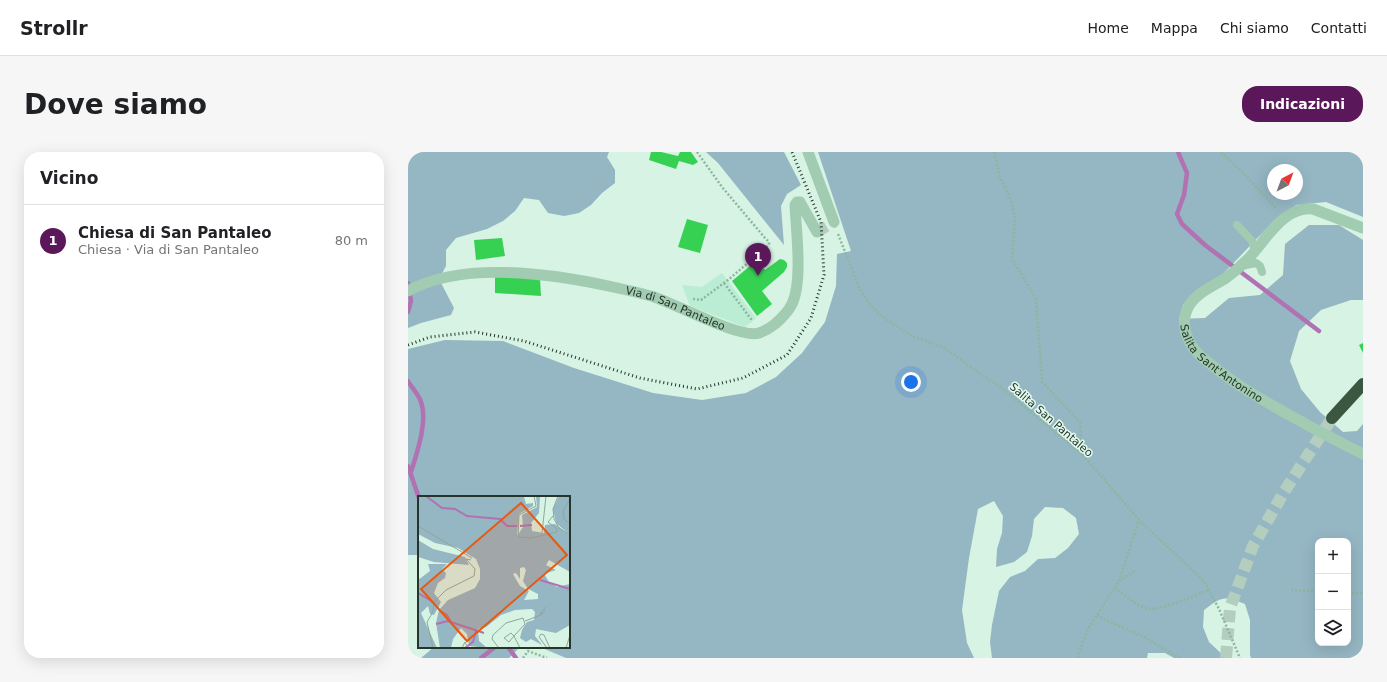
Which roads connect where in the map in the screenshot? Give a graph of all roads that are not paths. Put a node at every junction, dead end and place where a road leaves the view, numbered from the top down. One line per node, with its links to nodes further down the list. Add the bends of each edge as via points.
1 (808, 152): 2 (street)
2 (834, 222)
3 (1237, 225): 6 (lane, via 1252,241)
4 (1363, 228): 6 (street, Salita Sant'Antonino, via 1305,208 1296,210 1284,218)
5 (817, 232): 9 (street, Via di San Pantaleo, via 800,202 797,202 796,294 785,315 767,330 758,333 743,333 642,294 592,282 541,274 468,274 445,277)
6 (1255, 251): 7 (street, Salita Sant'Antonino)
7 (1240, 266): 8 (lane, via 1256,263); 12 (street, Salita Sant'Antonino, via 1200,294 1188,306 1184,326 1187,338 1195,351 1252,395)
8 (1262, 272)
9 (408, 291)
10 (1363, 384): 11 (highway)
11 (1332, 418)
12 (1363, 454)

